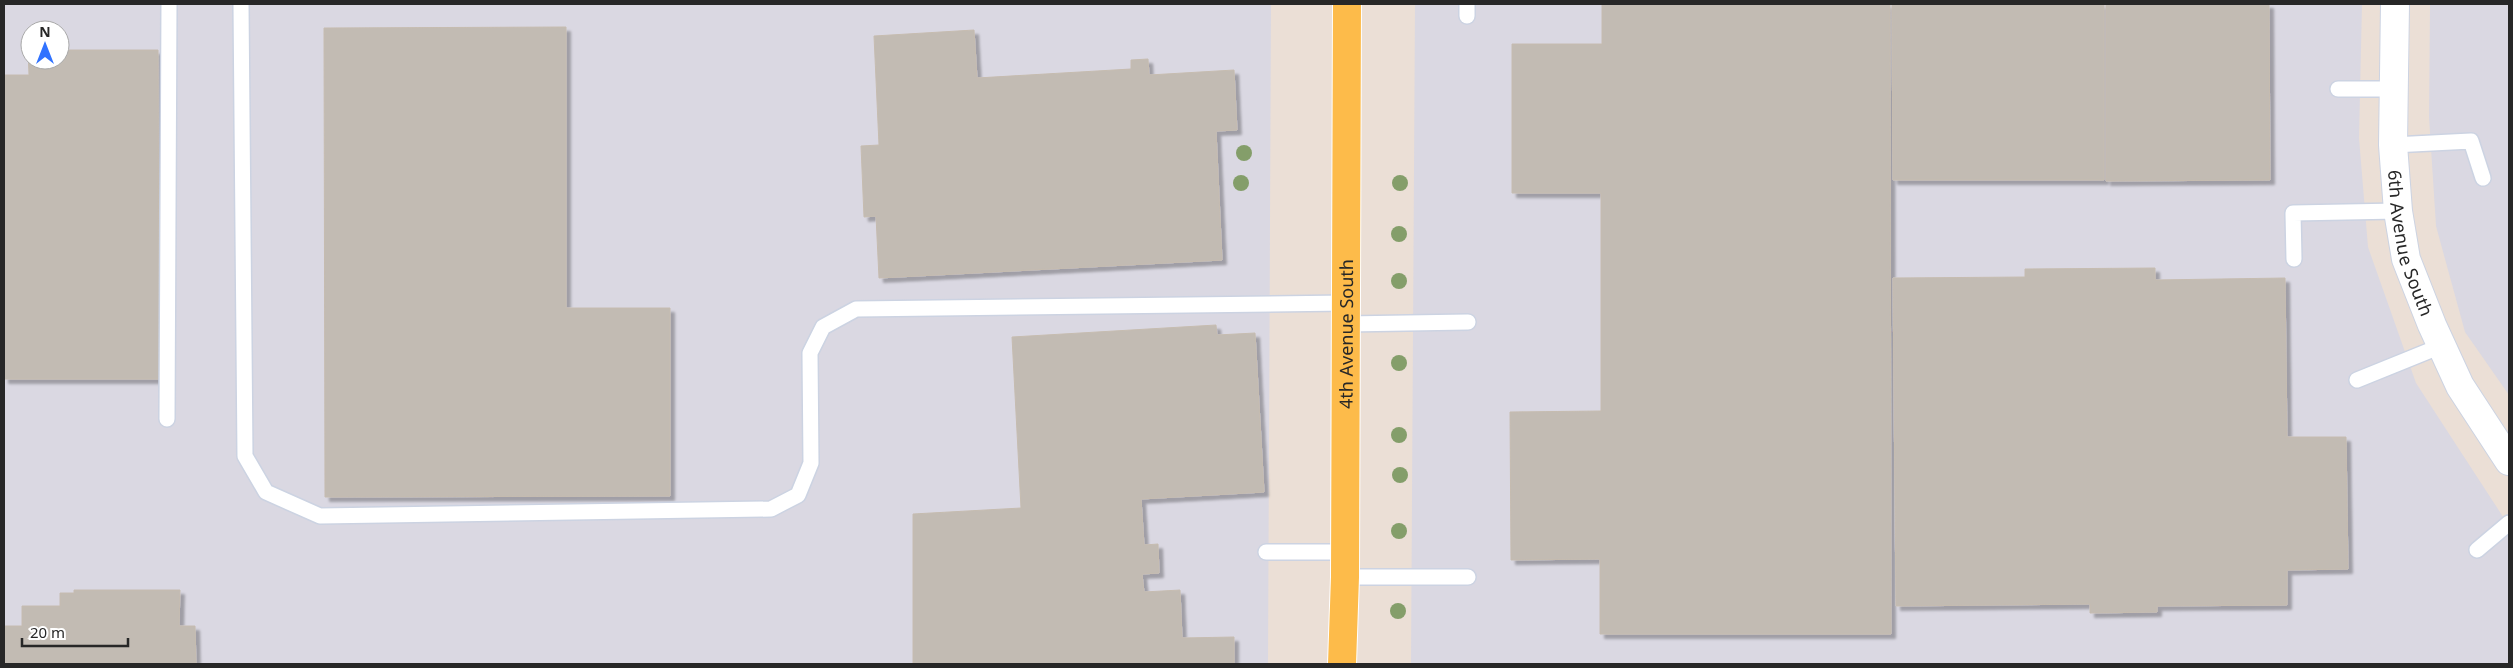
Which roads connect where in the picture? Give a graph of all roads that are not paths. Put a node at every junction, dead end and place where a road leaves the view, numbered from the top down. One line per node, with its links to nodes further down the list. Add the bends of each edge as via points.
1 (168, 4): 15 (lane)
2 (241, 4): 11 (lane, via 245,456 266,492 320,516 771,509 798,495 811,463 810,353 822,327 856,309)
3 (1347, 4): 11 (main road, 4th Avenue South)
4 (2395, 4): 6 (street, 6th Avenue South)
5 (2338, 89): 6 (lane)
6 (2394, 89): 7 (street, 6th Avenue South)
7 (2393, 145): 8 (lane, via 2471,141); 9 (street, 6th Avenue South)
8 (2483, 178)
9 (2398, 212): 10 (lane, via 2293,213); 13 (street, 6th Avenue South, via 2406,259)
10 (2294, 259)
11 (1346, 314): 12 (lane); 20 (main road, 4th Avenue South)
12 (1468, 322)
13 (2442, 346): 14 (lane); 16 (street, 6th Avenue South, via 2460,386)
14 (2357, 380)
15 (167, 419)
16 (2509, 461)
17 (2509, 523): 18 (lane)
18 (2477, 550)
19 (1266, 552): 20 (lane)
20 (1345, 565): 21 (lane); 22 (main road, 4th Avenue South)
21 (1468, 577)
22 (1342, 664)

